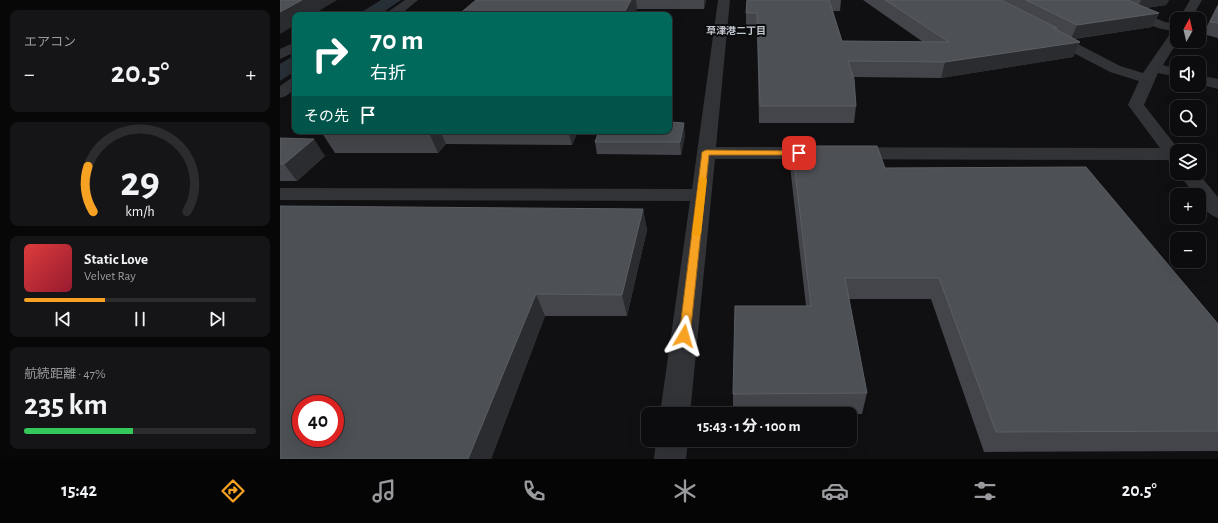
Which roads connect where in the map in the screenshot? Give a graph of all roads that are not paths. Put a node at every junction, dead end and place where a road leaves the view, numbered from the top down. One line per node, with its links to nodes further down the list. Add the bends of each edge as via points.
1 (412, 0): 7 (street)
2 (724, 0): 21 (street)
3 (1102, 0): 9 (street)
4 (1196, 0): 8 (street)
5 (365, 4): 6 (street)
6 (351, 12)
7 (396, 12)
8 (1189, 12)
9 (1170, 27)
10 (1038, 29): 14 (street, via 1115,69)
11 (1170, 43): 14 (street)
12 (292, 48): 13 (street)
13 (280, 55)
14 (1151, 73): 15 (street); 20 (street, via 1136,105)
15 (1170, 73)
16 (1206, 81): 18 (street)
17 (292, 84): 19 (street)
18 (1218, 84)
19 (280, 93)
20 (1170, 150)
21 (706, 152): 22 (street); 25 (street)
22 (1170, 157)
23 (1194, 180): 26 (street)
24 (280, 194): 25 (street)
25 (701, 195): 27 (street)
26 (1218, 211)
27 (676, 407)
28 (671, 447): 29 (street)
29 (670, 459)

